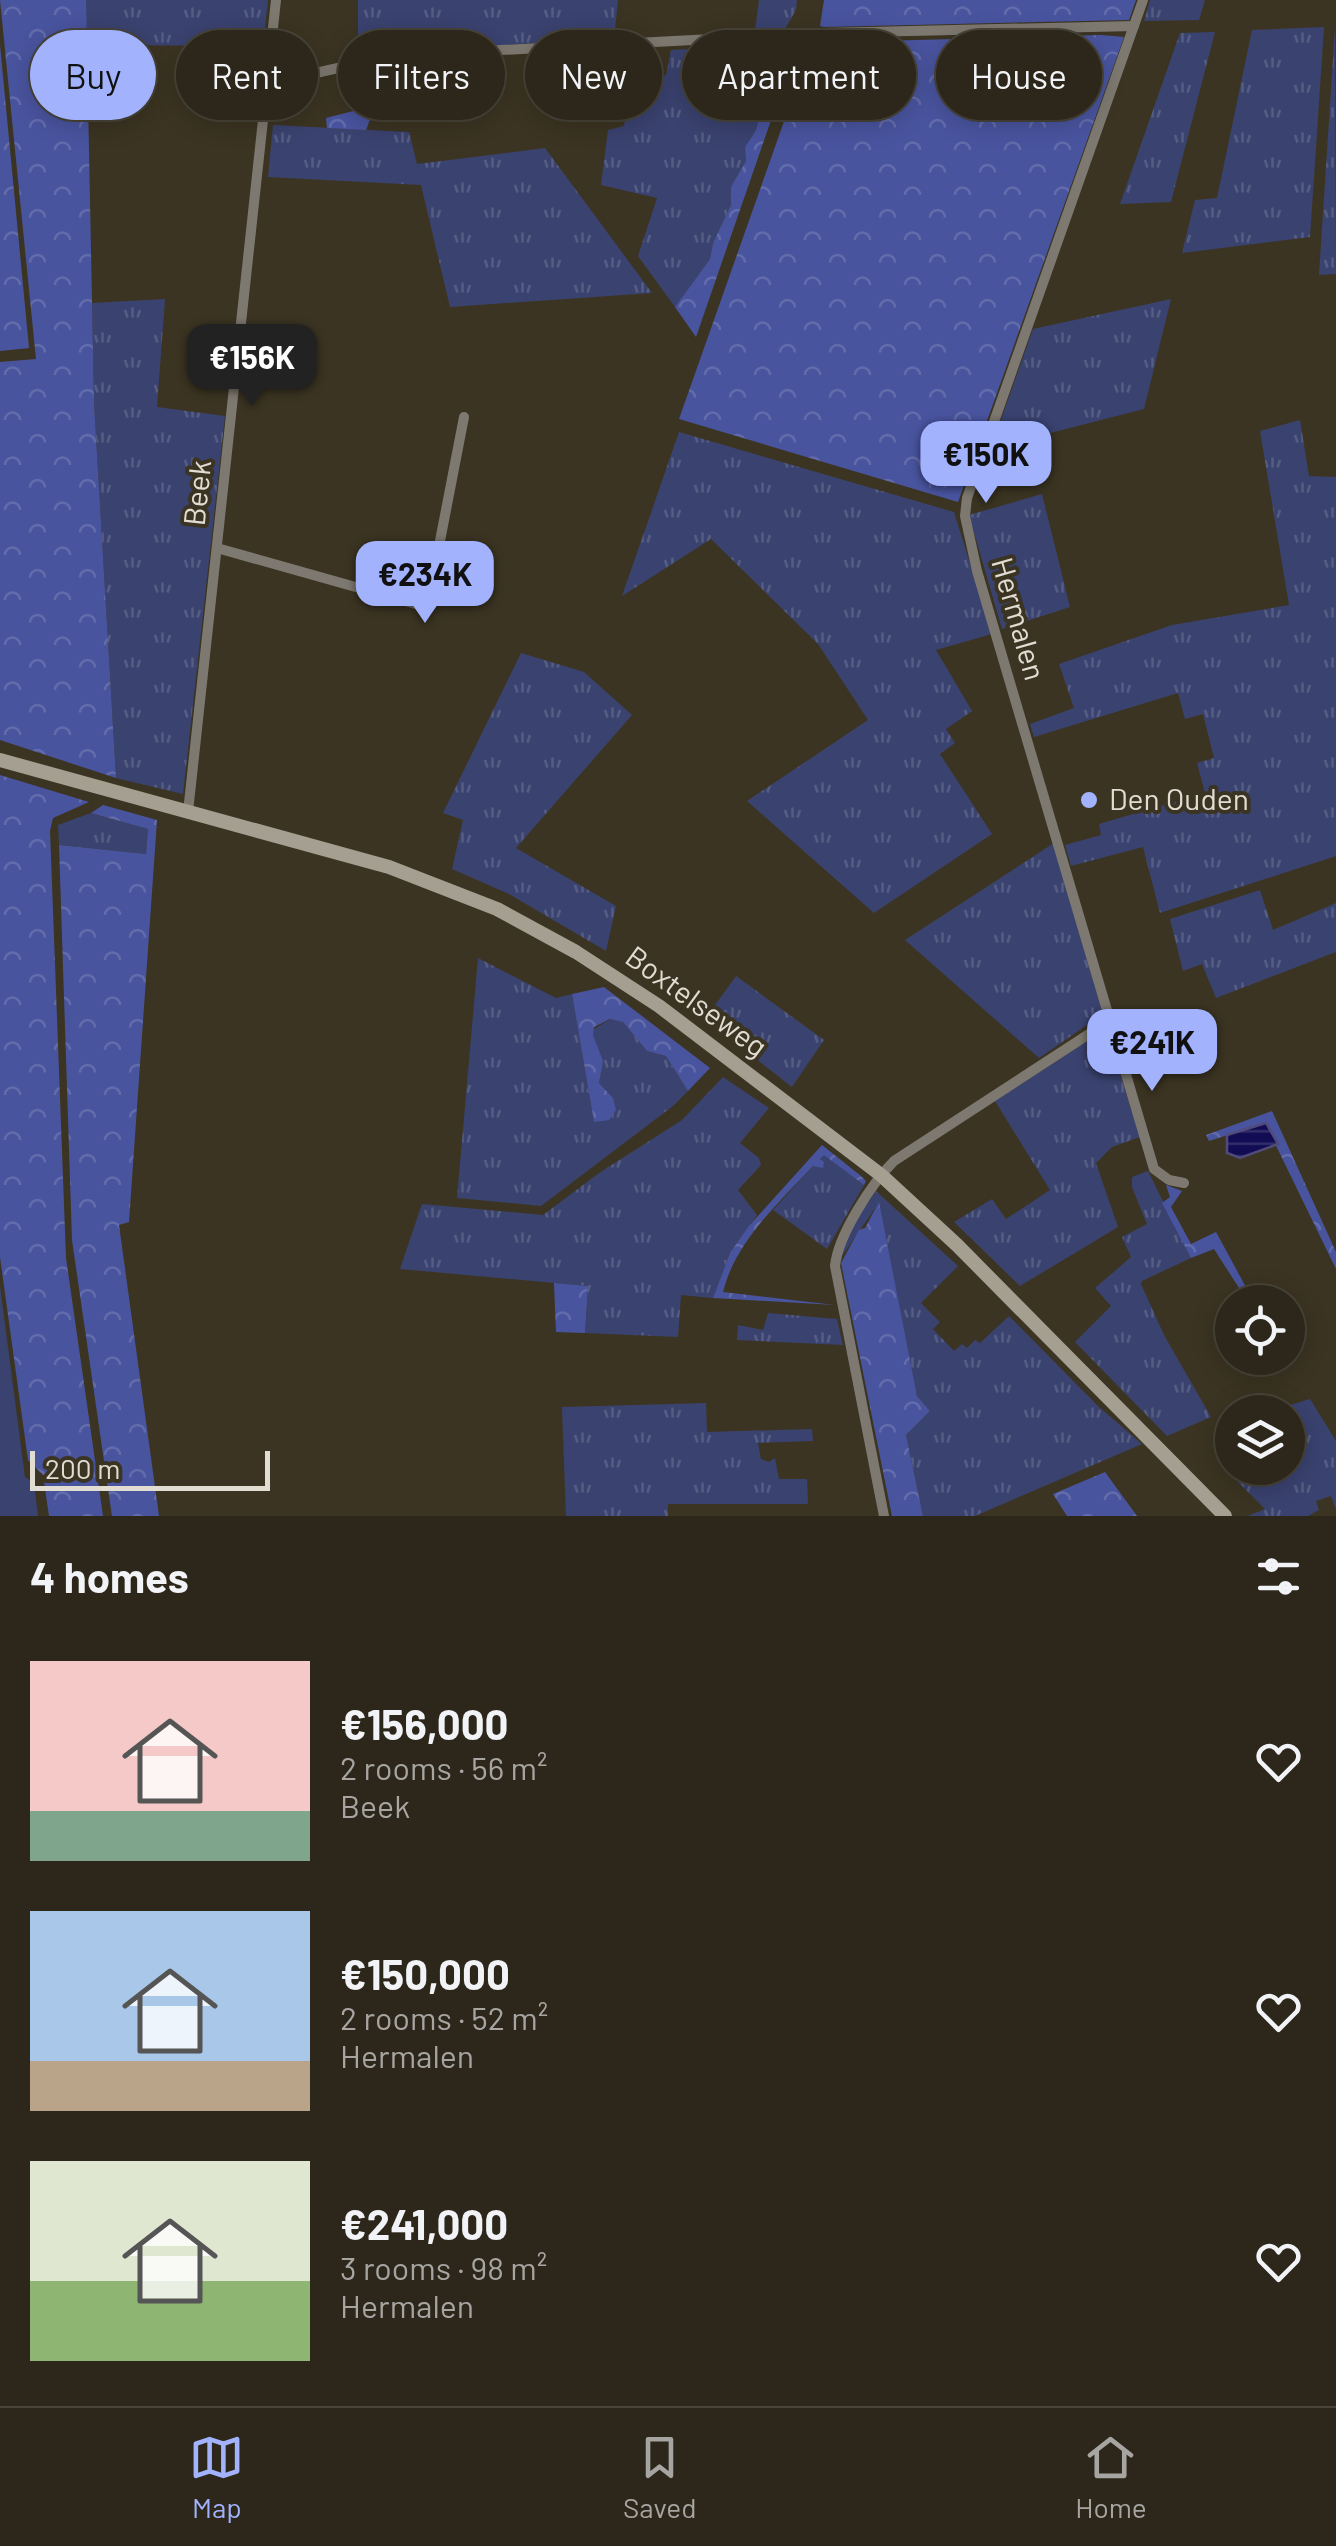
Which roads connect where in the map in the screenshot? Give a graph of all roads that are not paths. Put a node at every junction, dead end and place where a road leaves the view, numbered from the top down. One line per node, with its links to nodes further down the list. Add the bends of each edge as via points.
1 (276, 0): 4 (street, Beek)
2 (1143, 0): 3 (street, Hermalen)
3 (1134, 26): 5 (street, via 824,33 427,54); 11 (street, Hermalen, via 964,516)
4 (273, 30)
5 (318, 72)
6 (263, 120): 8 (street, Beek)
7 (464, 417): 8 (street, via 423,606)
8 (217, 548): 10 (street, Beek)
9 (0, 760): 10 (main road, Boxtelseweg)
10 (188, 812): 12 (main road, Boxtelseweg, via 389,866 543,932 659,1006)
11 (1109, 1021): 12 (street); 13 (street, Hermalen, via 1154,1168)
12 (882, 1175): 14 (street, via 840,1242 835,1266); 15 (main road, Boxtelseweg)
13 (1184, 1182)
14 (884, 1516)
15 (1225, 1516)

